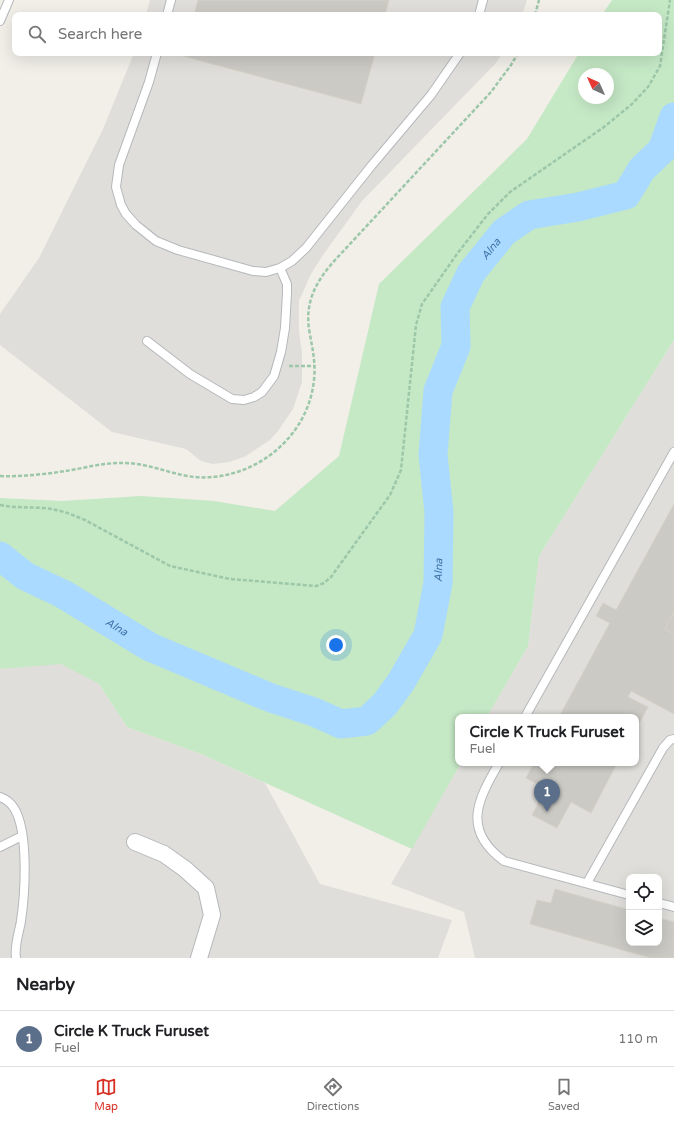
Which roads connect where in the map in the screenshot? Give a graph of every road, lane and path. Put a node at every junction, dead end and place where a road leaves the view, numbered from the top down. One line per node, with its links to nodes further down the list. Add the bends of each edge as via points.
1 (9, 0): 9 (lane)
2 (171, 0): 6 (lane)
3 (483, 0): 7 (lane)
4 (539, 0): 8 (path)
5 (670, 0): 10 (path)
6 (168, 12)
7 (480, 12)
8 (536, 12)
9 (0, 21)
10 (662, 53)
11 (156, 56): 14 (lane, via 116,178 118,196 126,214 146,235 168,246 253,271 266,272)
12 (458, 56): 14 (lane, via 431,95 367,170 306,248)
13 (662, 56): 19 (path, via 660,66 648,87 632,104 604,127 510,192 488,214 422,304 416,325 401,470 390,496 324,583 316,586 230,579 170,566 70,514 44,508)
14 (280, 268): 15 (lane, via 287,284 281,352 274,376 262,392 254,397 244,400 232,399 190,374)
15 (147, 341)
16 (314, 366): 17 (path)
17 (301, 367)
18 (674, 452): 20 (lane)
19 (0, 505)
20 (527, 714)
21 (674, 739): 27 (lane, via 663,748)
22 (497, 766): 27 (lane, via 486,786 477,814 478,827 493,852 504,861)
23 (0, 797): 24 (lane, via 14,807 19,817)
24 (22, 836): 26 (lane); 31 (lane, via 25,879)
25 (135, 842): 32 (street, via 164,854 206,888 212,915)
26 (0, 847)
27 (586, 883): 28 (lane)
28 (626, 894)
29 (662, 904): 30 (lane)
30 (674, 907)
31 (16, 958)
32 (199, 958)

